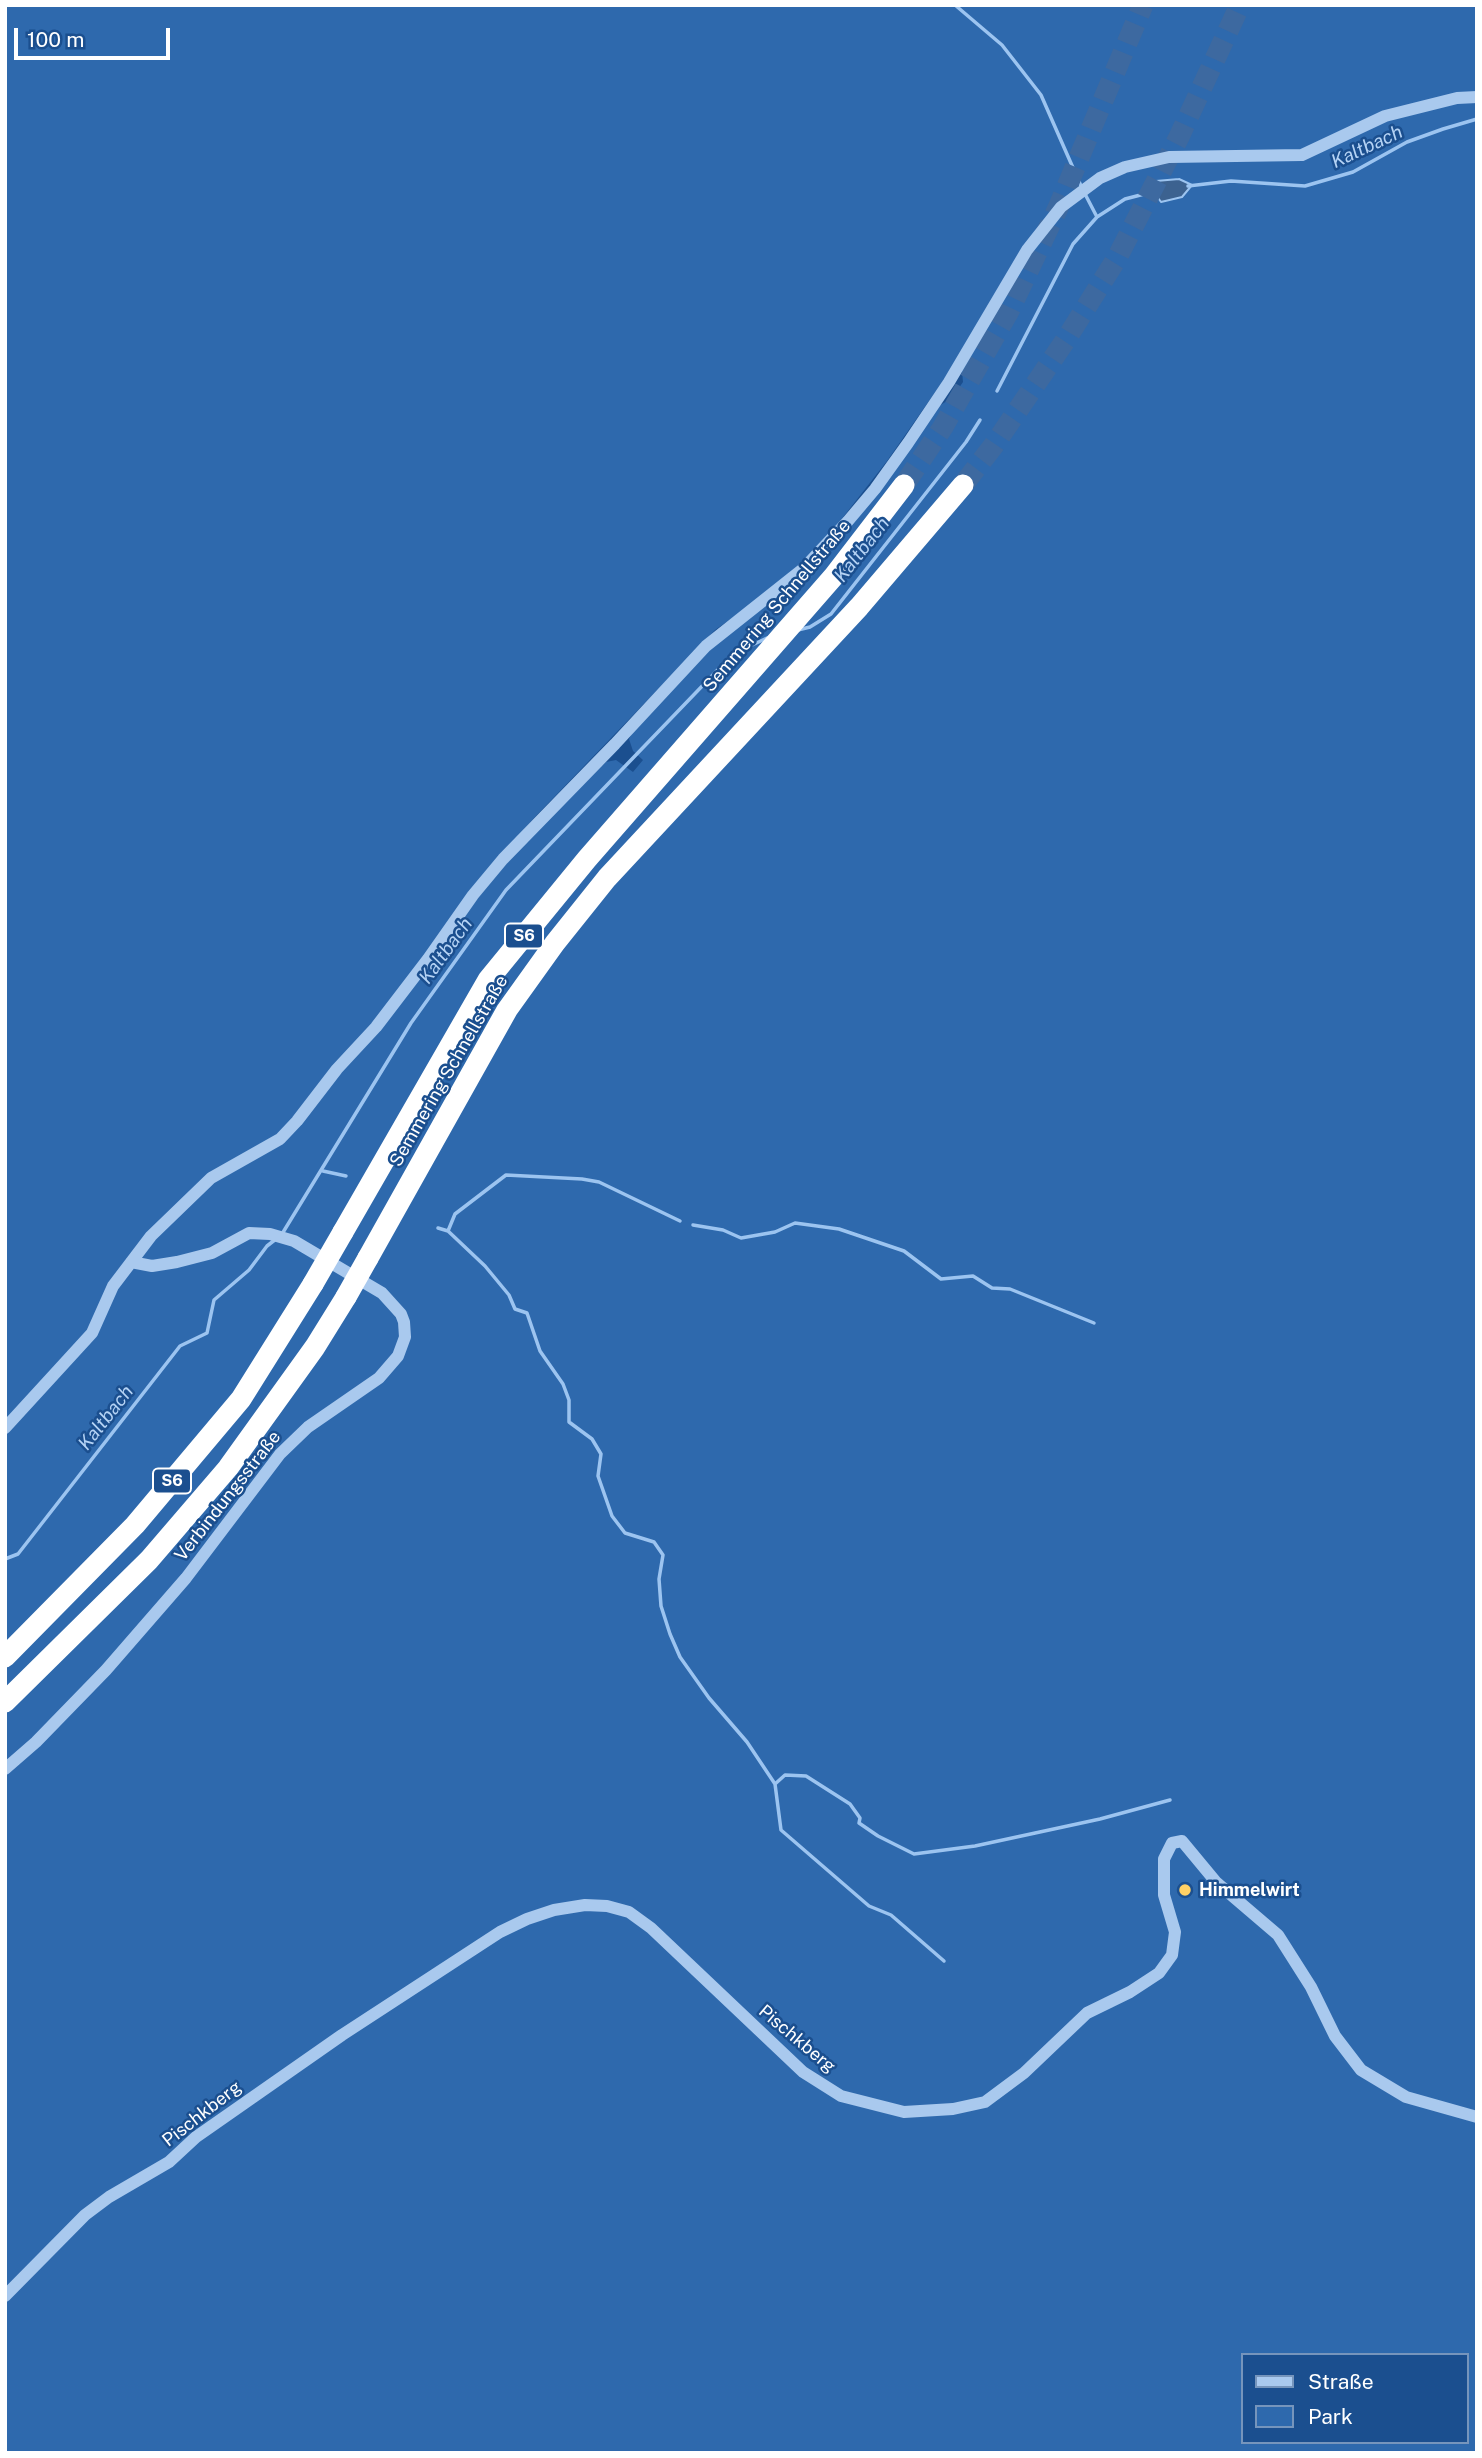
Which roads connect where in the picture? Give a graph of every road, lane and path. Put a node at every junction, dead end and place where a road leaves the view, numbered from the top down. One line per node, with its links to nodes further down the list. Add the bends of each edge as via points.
1 (1477, 97): 4 (street, via 1385,116 1302,155 1169,157 1125,167 1100,178 1061,207 1037,235 949,382 848,521 803,569 706,646 503,859 376,1027 280,1139 211,1178)
2 (904, 485): 6 (highway, Semmering Schnellstraße / S6, bridge, via 804,612 587,859 488,980 313,1284 241,1399 135,1525)
3 (963, 485): 7 (highway, Semmering Schnellstraße / S6, bridge, via 859,607 607,878 555,943 507,1010 314,1347 228,1468 149,1560)
4 (131, 1262): 5 (street, via 113,1286 92,1333); 8 (street, Verbindungsstraße, via 152,1266 177,1262 212,1253 249,1233 270,1234 293,1241 382,1293 404,1322 403,1344 379,1378 308,1427 280,1454 186,1578 106,1670)
5 (5, 1428)
6 (5, 1657)
7 (5, 1702)
8 (5, 1769)
9 (1477, 2117): 10 (street, Pischkberg, via 1406,2097 1361,2070 1335,2036 1278,1935 1216,1882 1182,1841 1172,1843 1164,1859 1164,1895 1175,1932 1172,1955 1160,1973 1087,2013 1024,2073 985,2102 953,2109 904,2112 841,2096 803,2072 651,1928 629,1912 585,1905 554,1910 500,1932 342,2035 196,2137 169,2162 85,2215)
10 (5, 2296)

